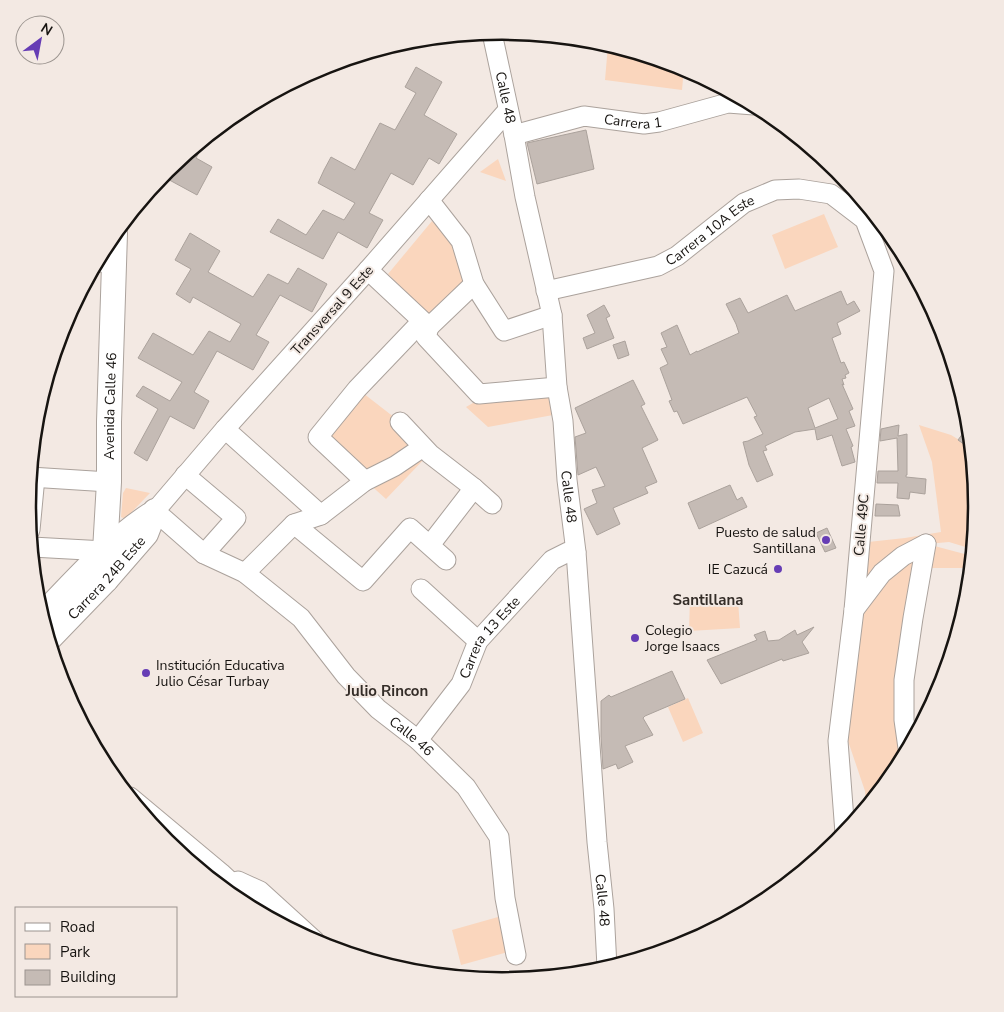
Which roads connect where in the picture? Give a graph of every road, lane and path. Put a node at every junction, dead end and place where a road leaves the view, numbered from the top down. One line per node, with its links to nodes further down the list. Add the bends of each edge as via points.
1 (494, 40): 3 (street, Calle 48)
2 (736, 104): 4 (street, Carrera 1, via 644,124 584,116)
3 (508, 110): 4 (street, Calle 48); 5 (street, Transversal 9 Este)
4 (514, 135): 10 (street, Calle 48, via 524,197)
5 (429, 200): 8 (street, Transversal 9 Este); 9 (street, via 461,241)
6 (865, 220): 10 (street, Carrera 10A Este, via 831,194 799,189 775,190 744,203 677,256 658,266); 36 (street, Calle 49C, via 884,272)
7 (106, 262): 20 (main road, Avenida Calle 46)
8 (368, 270): 12 (street); 15 (street, Transversal 9 Este)
9 (474, 284): 11 (street, via 504,330); 12 (street)
10 (546, 291): 11 (street, Calle 48)
11 (552, 316): 13 (street, Calle 48)
12 (426, 324): 13 (street, via 426,337 479,394); 19 (street, via 357,389 318,437)
13 (557, 387): 29 (street, Calle 48)
14 (400, 422): 16 (street)
15 (225, 429): 17 (street, Transversal 9 Este); 24 (street)
16 (423, 447): 19 (street); 21 (street)
17 (185, 475): 23 (street, Transversal 9 Este); 30 (street, via 236,518)
18 (37, 477): 20 (street)
19 (365, 481): 24 (street)
20 (109, 482): 28 (main road, Avenida Calle 46)
21 (474, 488): 22 (street); 26 (street)
22 (492, 504)
23 (155, 511): 28 (main road); 30 (street, Calle 46); 33 (main road, Carrera 24B Este, via 146,534)
24 (321, 515): 25 (street)
25 (294, 524): 26 (street, via 363,580 410,528); 32 (street)
26 (430, 545): 31 (street)
27 (38, 547): 28 (street)
28 (106, 551): 33 (main road, Avenida Calle 46); 35 (main road)
29 (576, 552): 38 (street, Carrera 13 Este, via 568,552 552,560); 47 (street, Calle 48)
30 (204, 554): 32 (street, Calle 46)
31 (446, 560)
32 (245, 573): 40 (street, Calle 46, via 301,618 346,676 378,709)
33 (106, 580): 37 (main road, Carrera 24B Este)
34 (422, 589): 38 (street)
35 (48, 609)
36 (854, 610): 39 (street, via 882,573 903,556 926,544 904,680); 41 (street, Calle 49C, via 838,741)
37 (54, 634)
38 (478, 641): 40 (street, Carrera 13 Este, via 461,684)
39 (906, 737)
40 (418, 740): 46 (street, Calle 46, via 466,788 499,837 505,898)
41 (844, 821)
42 (163, 825): 43 (street, via 221,873)
43 (256, 896): 44 (street); 45 (street)
44 (260, 904)
45 (284, 917)
46 (516, 955)
47 (607, 960)

